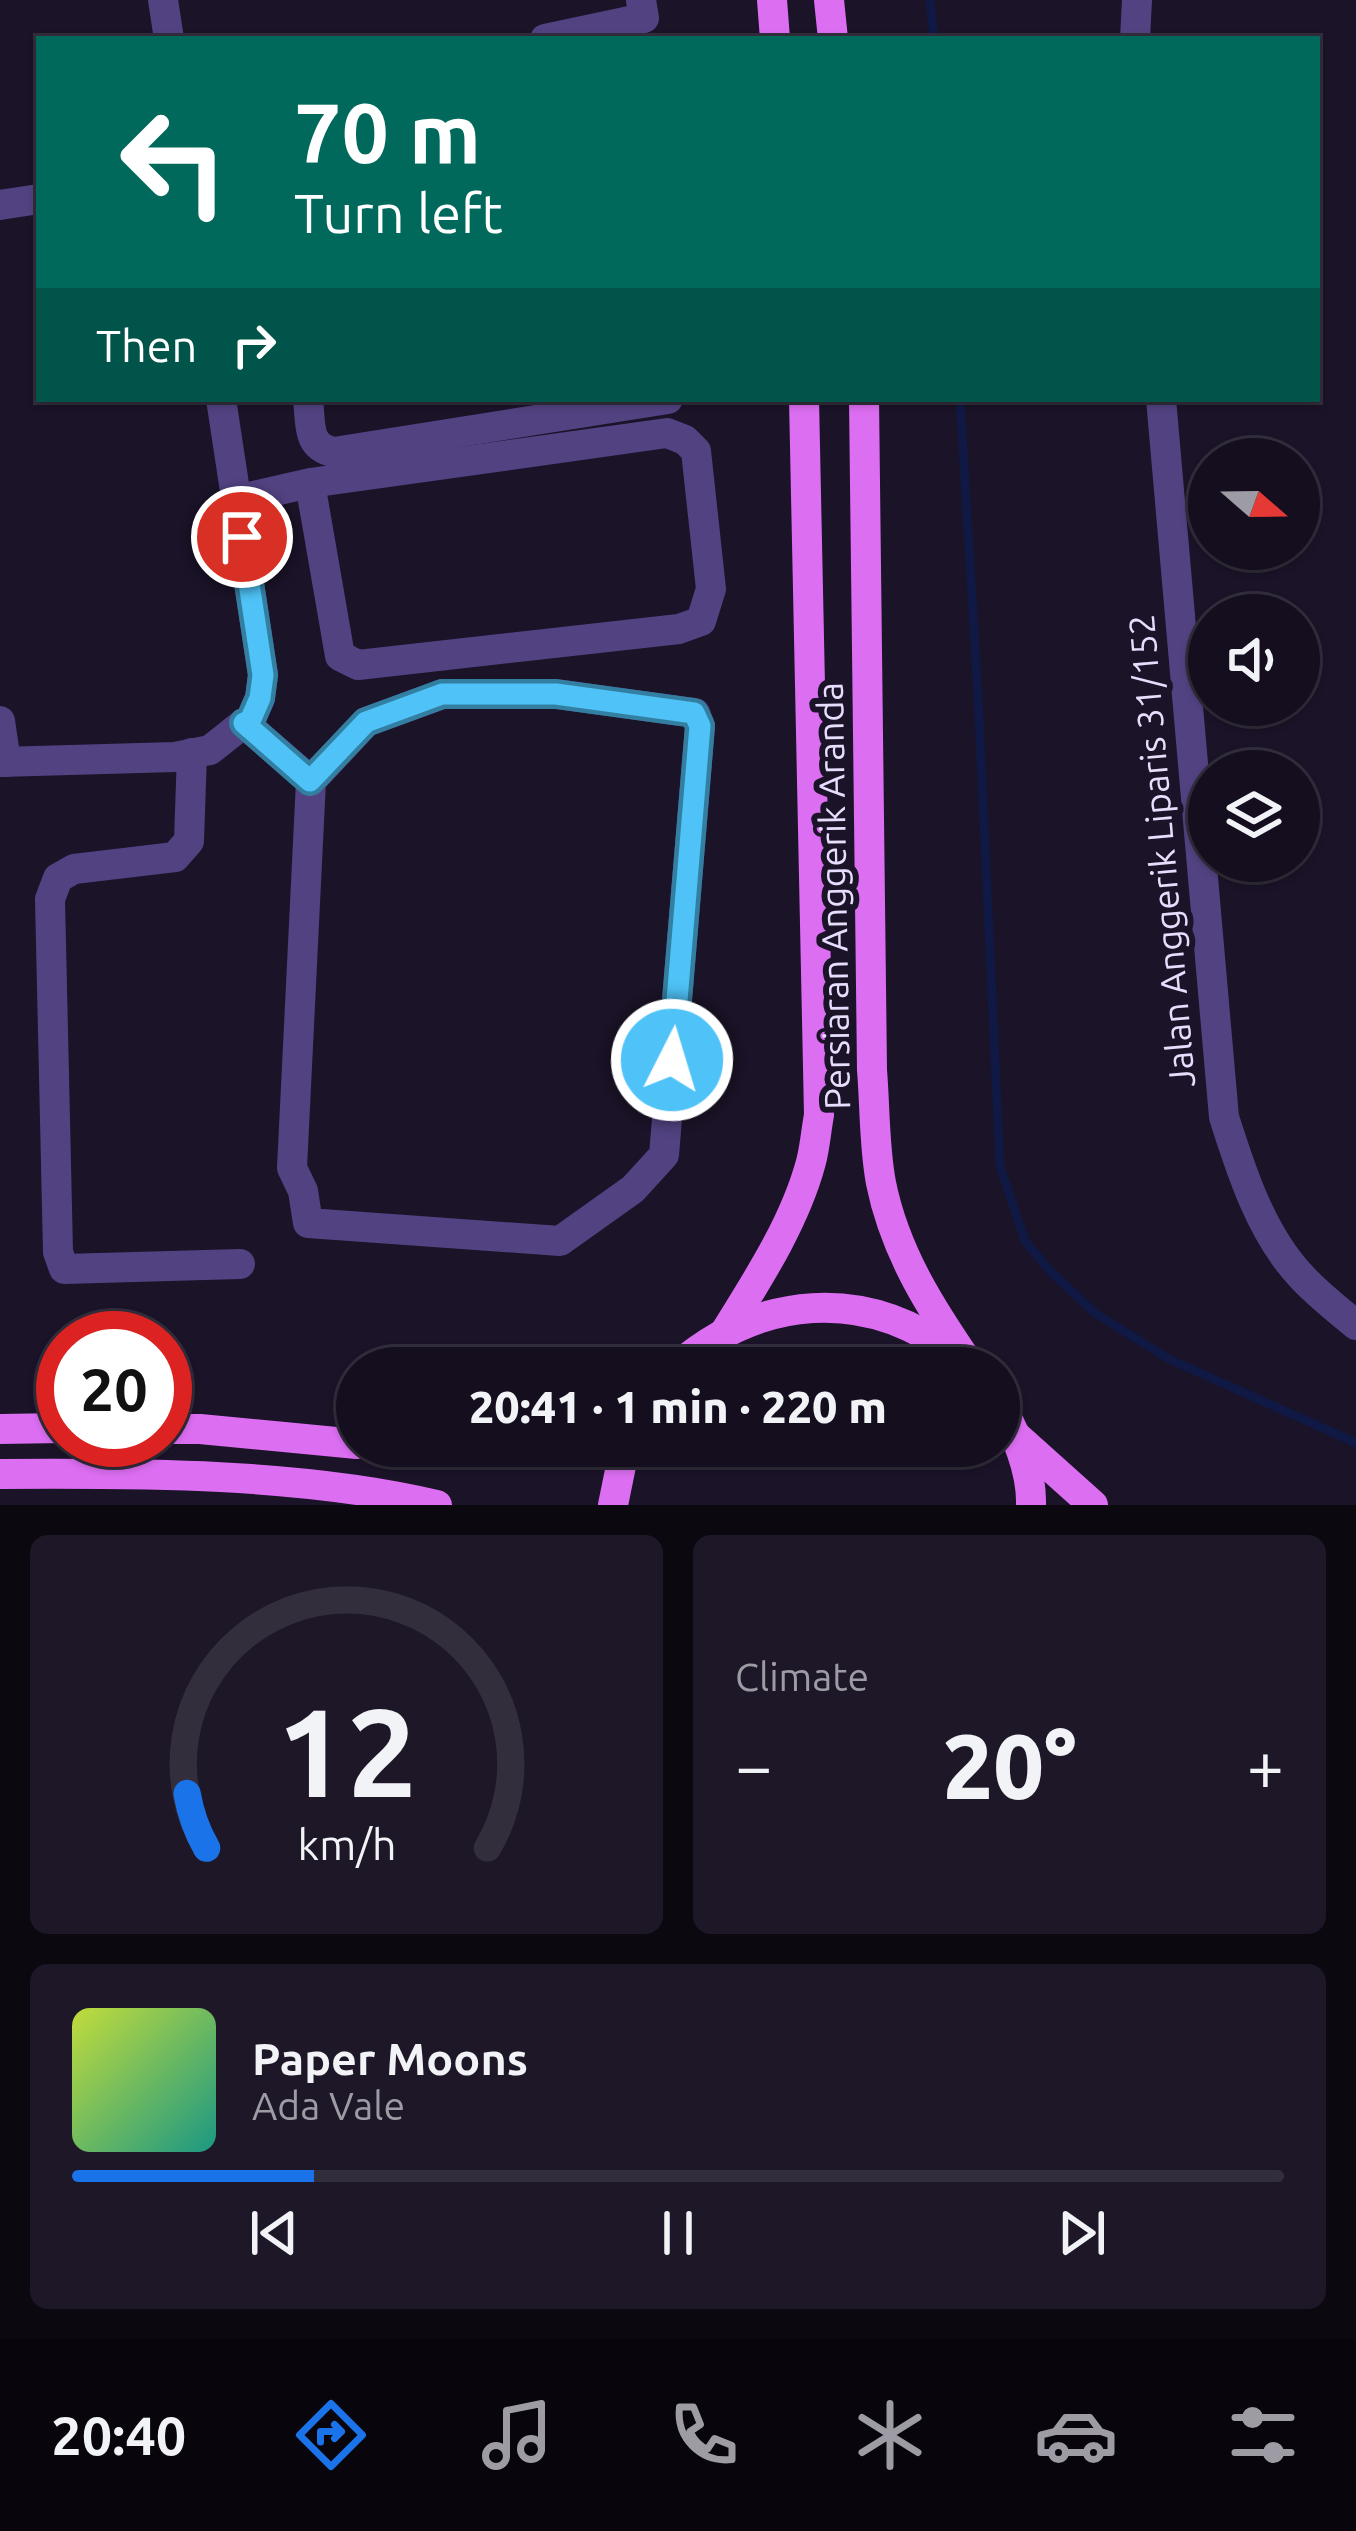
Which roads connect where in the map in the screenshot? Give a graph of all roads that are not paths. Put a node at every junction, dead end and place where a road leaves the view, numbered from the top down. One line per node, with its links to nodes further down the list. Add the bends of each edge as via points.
1 (163, 0): 6 (street)
2 (641, 0): 7 (street, via 644,18)
3 (772, 0): 8 (main road)
4 (830, 0): 9 (main road)
5 (1137, 0): 10 (street)
6 (169, 36)
7 (559, 36)
8 (775, 36)
9 (833, 36)
10 (1135, 36)
11 (36, 199): 12 (street)
12 (0, 205)
13 (221, 402): 20 (street)
14 (308, 402): 15 (street, via 314,442 334,452)
15 (649, 402)
16 (804, 402): 28 (main road, Persiaran Anggerik Aranda, via 819,1115 790,1214)
17 (865, 402): 31 (main road, Persiaran Anggerik Aranda, via 880,1181 898,1244)
18 (1161, 402): 27 (street, Jalan Anggerik Liparis 31/152, via 1224,1117 1276,1240 1297,1272)
19 (310, 483): 19 (street, via 340,656 358,665 679,629 701,621 711,589 695,451 667,434); 20 (street)
20 (236, 500): 22 (street, via 263,675)
21 (0, 721): 24 (street)
22 (244, 723): 23 (street, via 210,750); 25 (street)
23 (192, 753): 24 (street); 26 (street, via 189,841 175,856 74,869 58,878 50,899 58,1252 64,1269)
24 (3, 762)
25 (310, 781): 25 (street, via 292,1168 308,1223 560,1241 633,1189 664,1155 700,726 694,713 556,694 442,694 366,722)
26 (240, 1264)
27 (1356, 1325)
28 (725, 1331): 29 (main road); 30 (main road, via 785,1311 848,1309 909,1326)
29 (700, 1347)
30 (945, 1347)
31 (958, 1347)
32 (36, 1428): 33 (main road)
33 (0, 1429)
34 (192, 1429): 36 (main road)
35 (1020, 1440): 43 (main road)
36 (336, 1442)
37 (1020, 1451): 42 (main road)
38 (621, 1467): 41 (main road)
39 (0, 1474): 40 (main road, via 238,1479)
40 (437, 1505)
41 (613, 1505)
42 (1031, 1505)
43 (1093, 1505)

